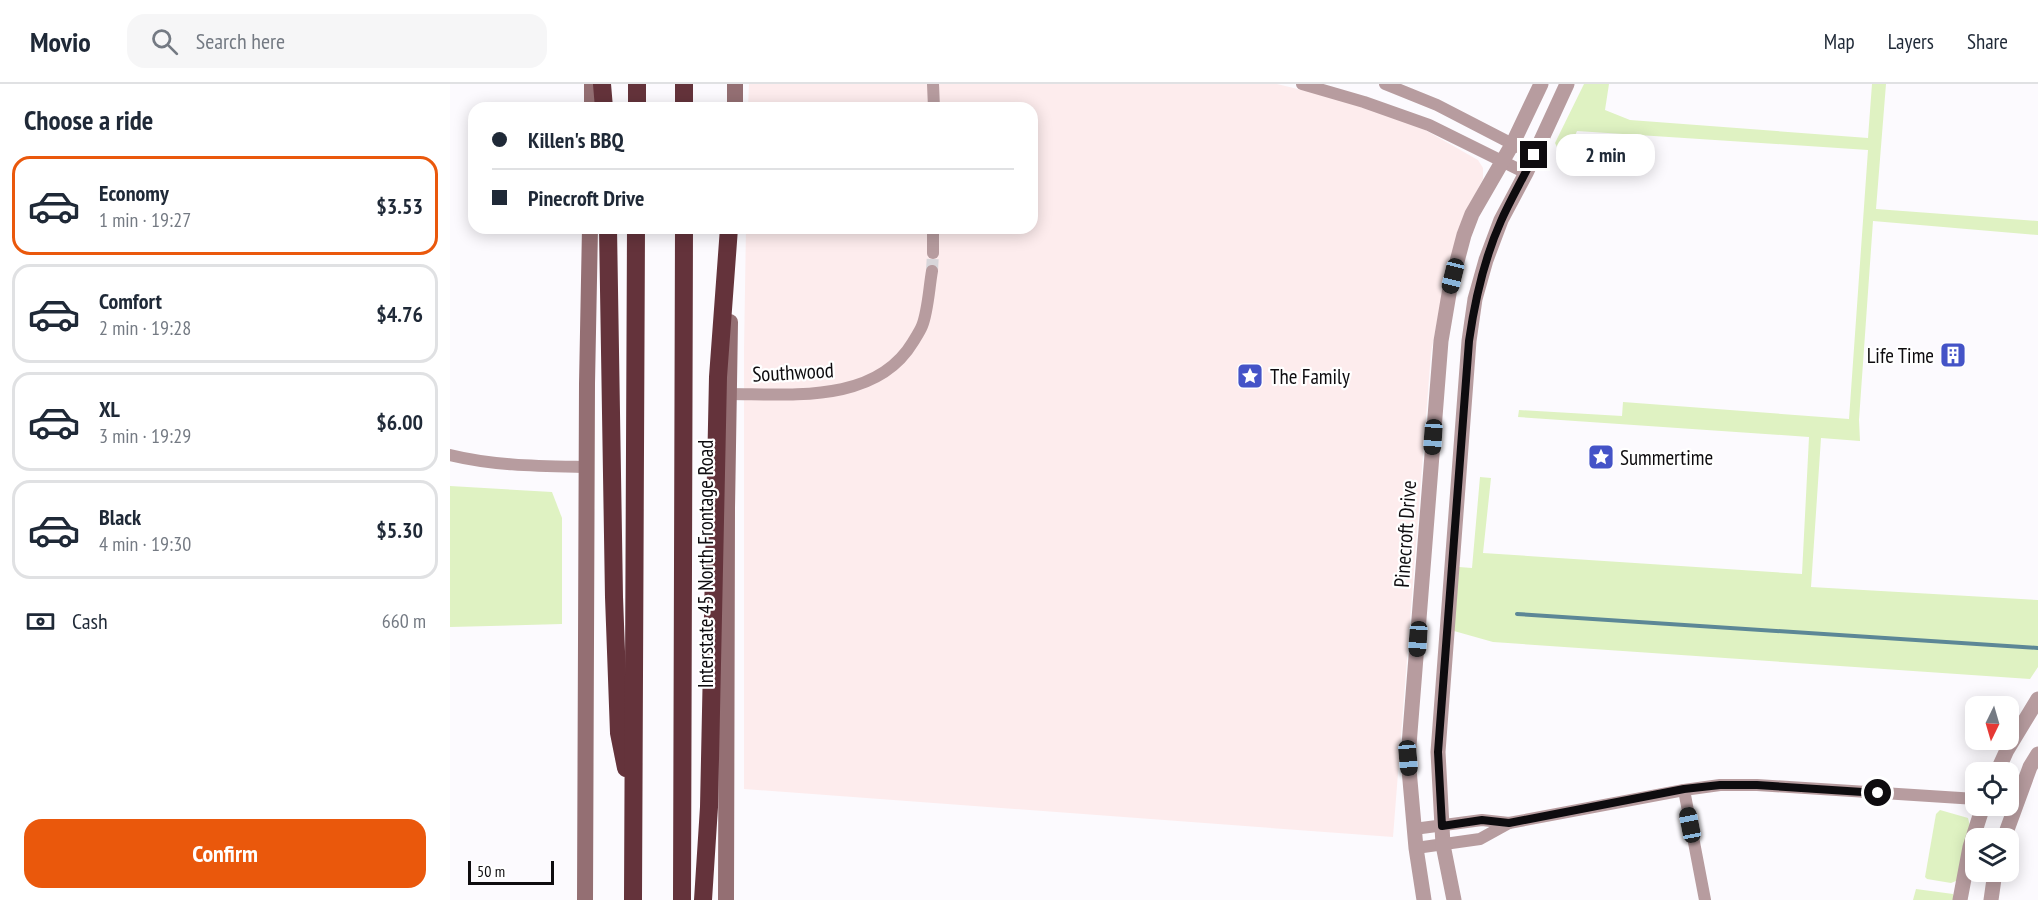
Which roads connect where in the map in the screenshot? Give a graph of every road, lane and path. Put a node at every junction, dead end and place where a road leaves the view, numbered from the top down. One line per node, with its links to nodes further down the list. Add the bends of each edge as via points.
1 (592, 84): 11 (main road)
2 (602, 84): 12 (highway)
3 (637, 84): 13 (highway)
4 (684, 84): 14 (highway)
5 (735, 84): 15 (main road)
6 (933, 84): 16 (street)
7 (1302, 84): 19 (street, via 1429,125)
8 (1386, 84): 17 (street)
9 (1541, 84): 17 (street, Pinecroft Drive)
10 (1568, 84): 18 (street)
11 (592, 102)
12 (604, 102)
13 (637, 102)
14 (684, 102)
15 (735, 102)
16 (934, 102)
17 (1513, 143): 18 (street); 19 (street, Pinecroft Drive)
18 (1534, 155): 20 (street)
19 (1503, 162): 20 (street); 43 (street, Pinecroft Drive, via 1464,235 1441,341 1408,758)
20 (1526, 173): 42 (street, via 1501,220 1486,260 1469,341 1438,752)
21 (590, 234): 32 (main road)
22 (608, 234): 39 (highway, via 619,733)
23 (636, 234): 39 (highway)
24 (684, 234): 47 (highway)
25 (730, 234): 30 (main road, Interstate 45 North Frontage Road)
26 (730, 234): 50 (highway, via 718,377)
27 (933, 234): 28 (street)
28 (933, 253)
29 (932, 271): 30 (street, Southwood, via 922,325 906,353 880,376 842,390 809,394)
30 (728, 394): 51 (main road, Interstate 45 North Frontage Road)
31 (450, 455): 32 (street, via 506,465)
32 (587, 467): 48 (main road)
33 (2038, 699): 35 (street)
34 (2038, 754): 37 (street)
35 (2002, 762)
36 (1684, 789): 38 (street, via 1757,785); 41 (street); 54 (street)
37 (2019, 789)
38 (1965, 798)
39 (634, 808): 49 (highway)
40 (1980, 816): 55 (street)
41 (1509, 823): 42 (street, via 1482,820); 44 (street, via 1480,839)
42 (1442, 826): 43 (street); 44 (street)
43 (1414, 829): 45 (street, Pinecroft Drive)
44 (1443, 845): 45 (street); 53 (street)
45 (1416, 848): 52 (street, Pinecroft Drive)
46 (1994, 882): 56 (street)
47 (682, 891)
48 (585, 900)
49 (633, 900)
50 (703, 900)
51 (726, 900)
52 (1424, 900)
53 (1454, 900)
54 (1705, 900)
55 (1960, 900)
56 (1991, 900)

